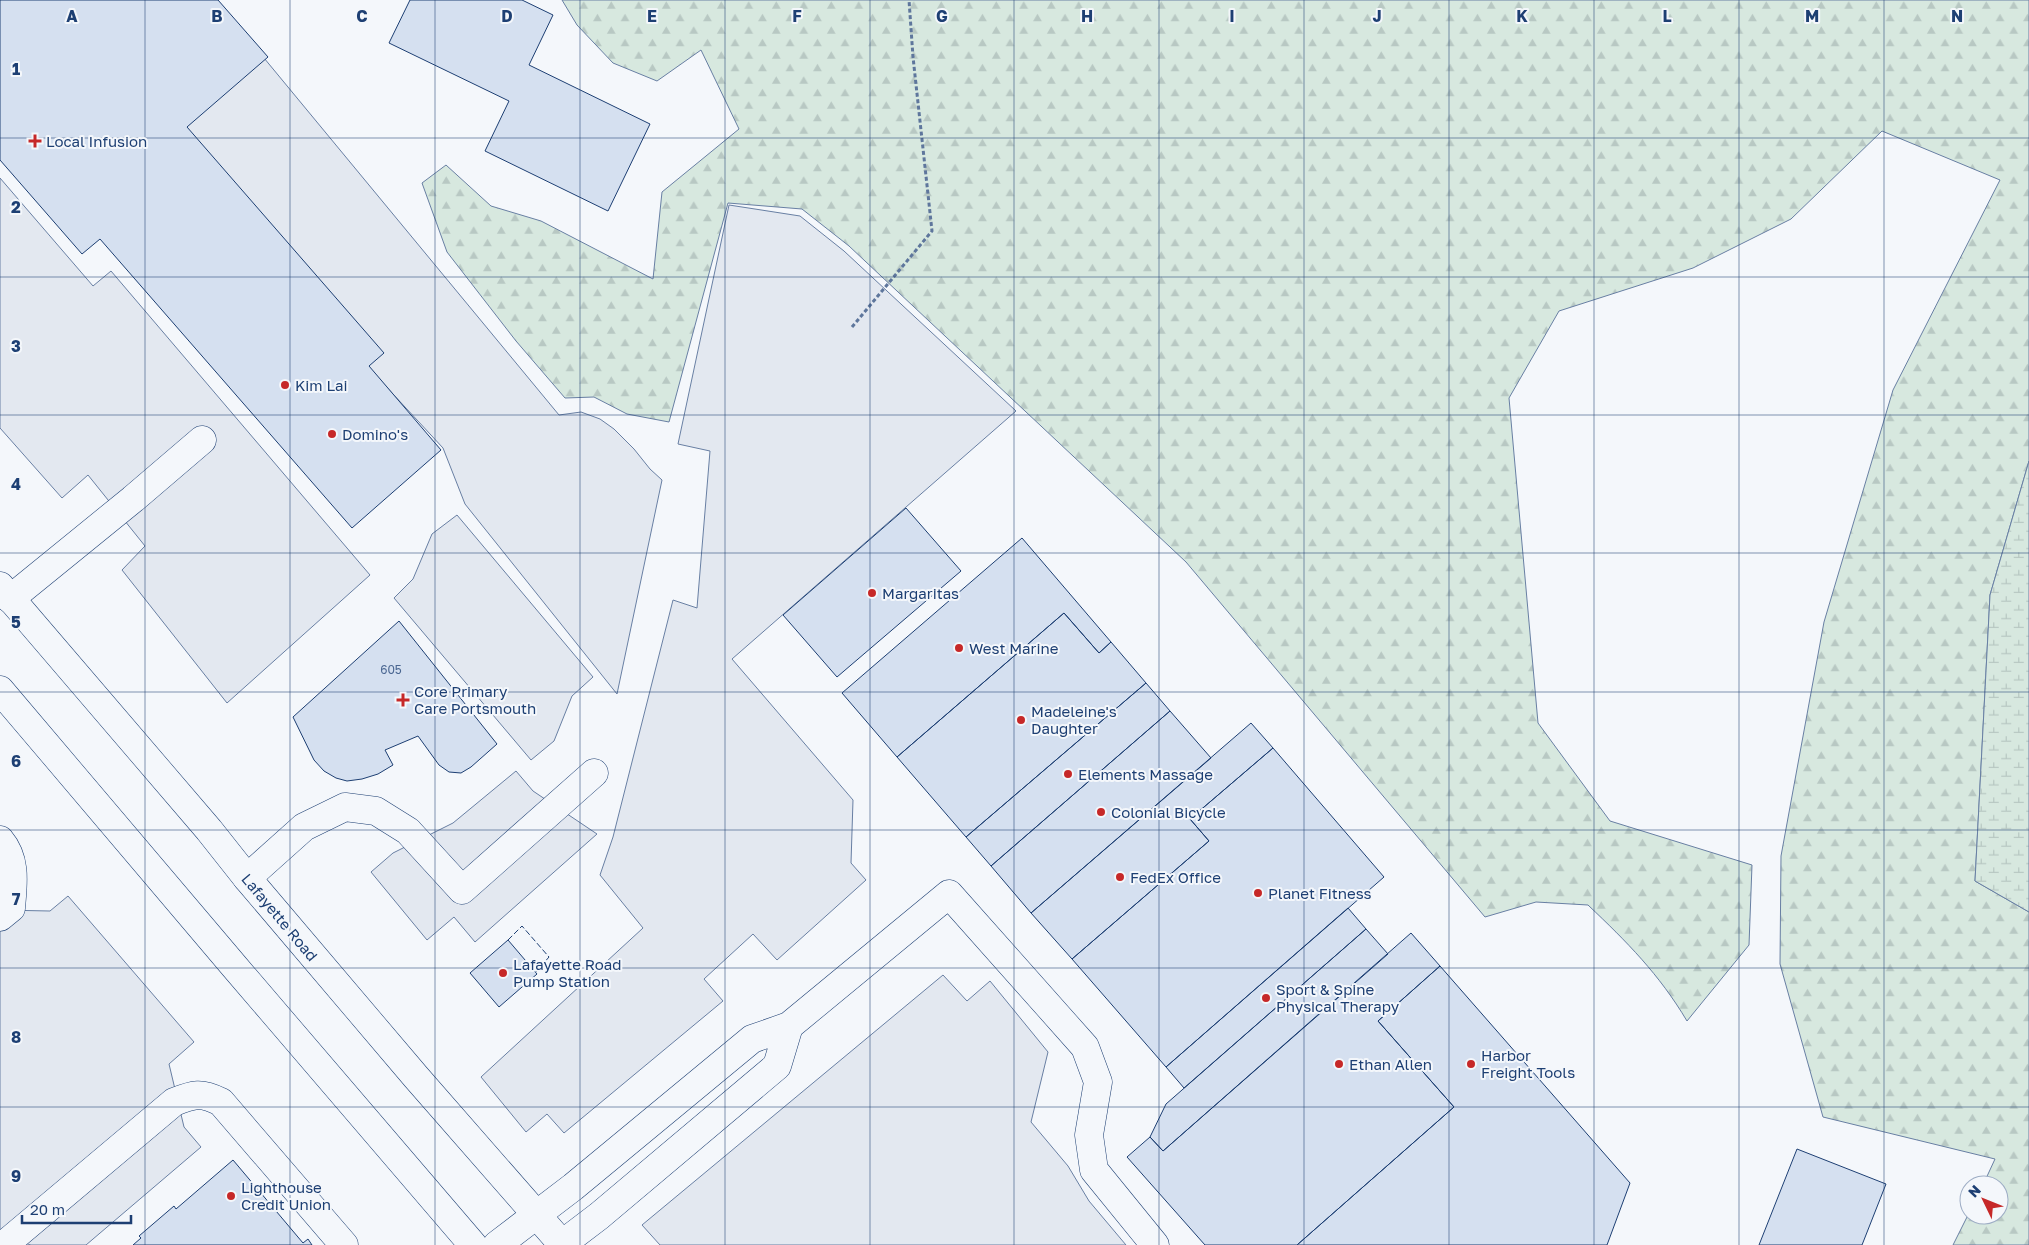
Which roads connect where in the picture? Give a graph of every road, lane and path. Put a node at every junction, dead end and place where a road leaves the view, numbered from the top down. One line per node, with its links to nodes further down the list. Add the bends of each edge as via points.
1 (908, 0): 2 (path, via 932,231)
2 (852, 327)
3 (202, 440): 4 (main road)
4 (5, 593): 8 (main road, Lafayette Road)
5 (0, 690): 14 (main road)
6 (594, 773): 8 (main road, via 462,890 408,831 376,811 345,807 304,827)
7 (0, 840): 9 (main road, via 11,859 14,878)
8 (247, 878): 11 (main road, Lafayette Road)
9 (6, 912)
10 (789, 1026): 11 (main road, via 752,1039); 16 (main road, via 777,1066); 17 (main road, via 949,894 1085,1047 1098,1082 1089,1135 1094,1170)
11 (536, 1215): 15 (main road); 16 (main road, Lafayette Road)
12 (4, 1245): 13 (main road, via 174,1102 194,1094 221,1102)
13 (344, 1245)
14 (473, 1245)
15 (497, 1245)
16 (562, 1245)
17 (1155, 1245)

